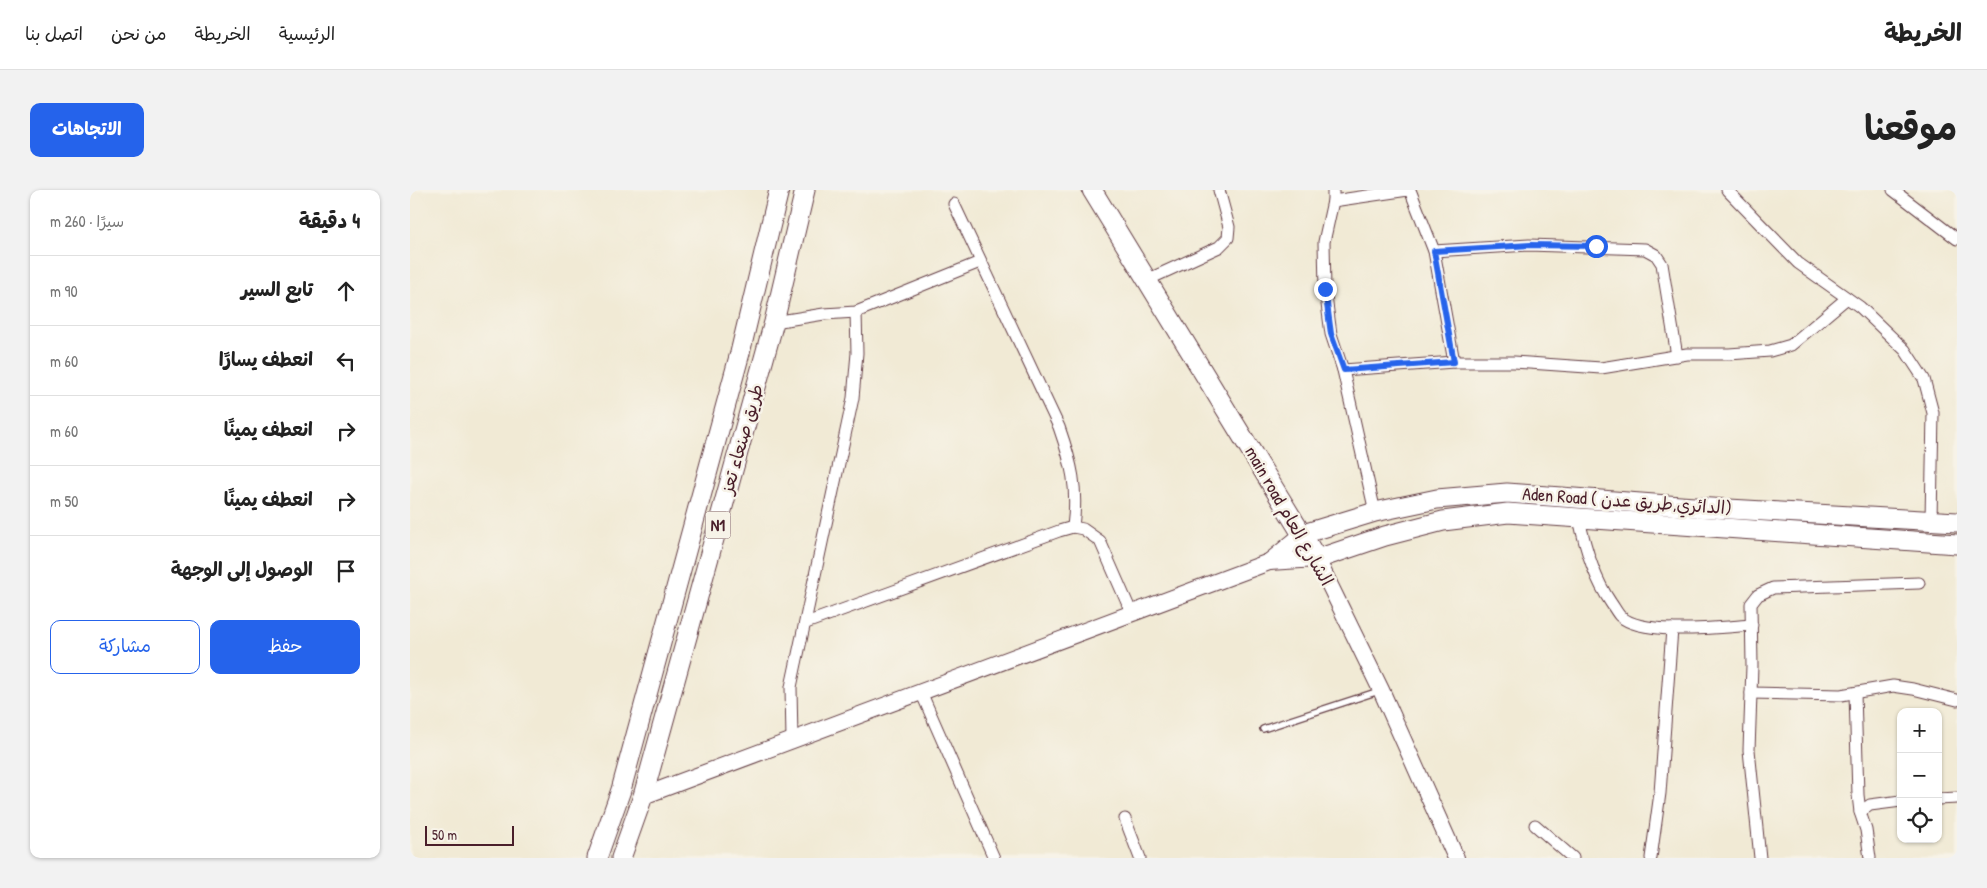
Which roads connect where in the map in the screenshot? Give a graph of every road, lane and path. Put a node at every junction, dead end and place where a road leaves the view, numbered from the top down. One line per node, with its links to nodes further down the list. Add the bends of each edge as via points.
1 (779, 190): 45 (highway, طريق صنعاء تعز / N1, via 740,353)
2 (806, 190): 16 (highway, طريق صنعاء تعز / N1)
3 (1092, 190): 13 (highway, main road الشارع العام)
4 (1218, 190): 13 (street, via 1229,227 1228,238 1219,247)
5 (1409, 190): 8 (street); 11 (street)
6 (1727, 190): 14 (street, via 1798,263)
7 (1892, 190): 10 (street)
8 (1333, 195): 19 (street, via 1324,242 1325,289 1331,334)
9 (954, 204): 12 (street)
10 (1957, 239)
11 (1434, 251): 17 (street, via 1530,245 1645,249 1656,255 1662,264); 18 (street)
12 (980, 262): 15 (street); 28 (street, via 1059,427 1071,460 1076,503)
13 (1147, 280): 29 (highway, main road الشارع العام)
14 (1847, 298): 17 (street, via 1791,345 1770,351); 25 (street, via 1905,350 1924,379 1933,412)
15 (856, 312): 16 (street); 35 (street, via 853,398)
16 (774, 322): 46 (highway, طريق صنعاء تعز / N1)
17 (1677, 356): 18 (street, via 1601,368)
18 (1454, 362): 19 (street)
19 (1344, 370): 22 (street)
20 (1507, 492): 21 (highway, Aden Road ( الدائري,طريق عدن)); 22 (highway, Aden Road ( الدائري,طريق عدن), via 1437,499); 23 (highway)
21 (1694, 507): 25 (highway, Aden Road ( الدائري,طريق عدن)); 27 (highway)
22 (1375, 512): 29 (highway, Aden Road ( الدائري,طريق عدن))
23 (1508, 513): 24 (highway, Aden Road ( الدائري,طريق عدن)); 31 (highway, Aden Road ( الدائري,طريق عدن), via 1443,521)
24 (1579, 518): 27 (highway, Aden Road ( الدائري,طريق عدن)); 37 (street, via 1584,542 1601,587 1620,616 1644,627)
25 (1931, 520): 26 (highway, Aden Road ( الدائري,طريق عدن))
26 (1957, 522)
27 (1695, 526): 30 (highway, Aden Road ( الدائري,طريق عدن))
28 (1073, 527): 34 (street, via 1083,529 1100,540); 35 (street)
29 (1303, 534): 31 (highway, main road الشارع العام); 32 (main road)
30 (1957, 544)
31 (1317, 559): 32 (main road); 38 (main road, main road الشارع العام)
32 (1270, 562): 34 (main road)
33 (1919, 583): 36 (street, via 1773,588 1758,594 1751,604)
34 (1132, 614): 39 (main road)
35 (806, 622): 44 (street, via 791,688)
36 (1752, 626): 37 (street); 40 (street)
37 (1672, 629): 59 (street, via 1660,793)
38 (1381, 690): 43 (lane); 57 (main road, main road الشارع العام)
39 (921, 692): 44 (main road); 55 (street)
40 (1751, 693): 41 (street); 60 (street, via 1749,750)
41 (1855, 693): 42 (street, via 1893,686); 50 (street)
42 (1957, 700)
43 (1263, 729)
44 (792, 740): 46 (main road)
45 (621, 790): 46 (highway); 53 (highway, طريق صنعاء تعز / N1)
46 (643, 796): 54 (highway, طريق صنعاء تعز / N1)
47 (1957, 798): 48 (street)
48 (1942, 799)
49 (1897, 802): 50 (street, via 1870,805)
50 (1860, 812): 61 (street)
51 (1125, 819): 56 (street)
52 (1535, 824): 58 (street)
53 (597, 858)
54 (621, 858)
55 (994, 858)
56 (1140, 858)
57 (1456, 858)
58 (1573, 858)
59 (1650, 858)
60 (1760, 858)
61 (1870, 858)

